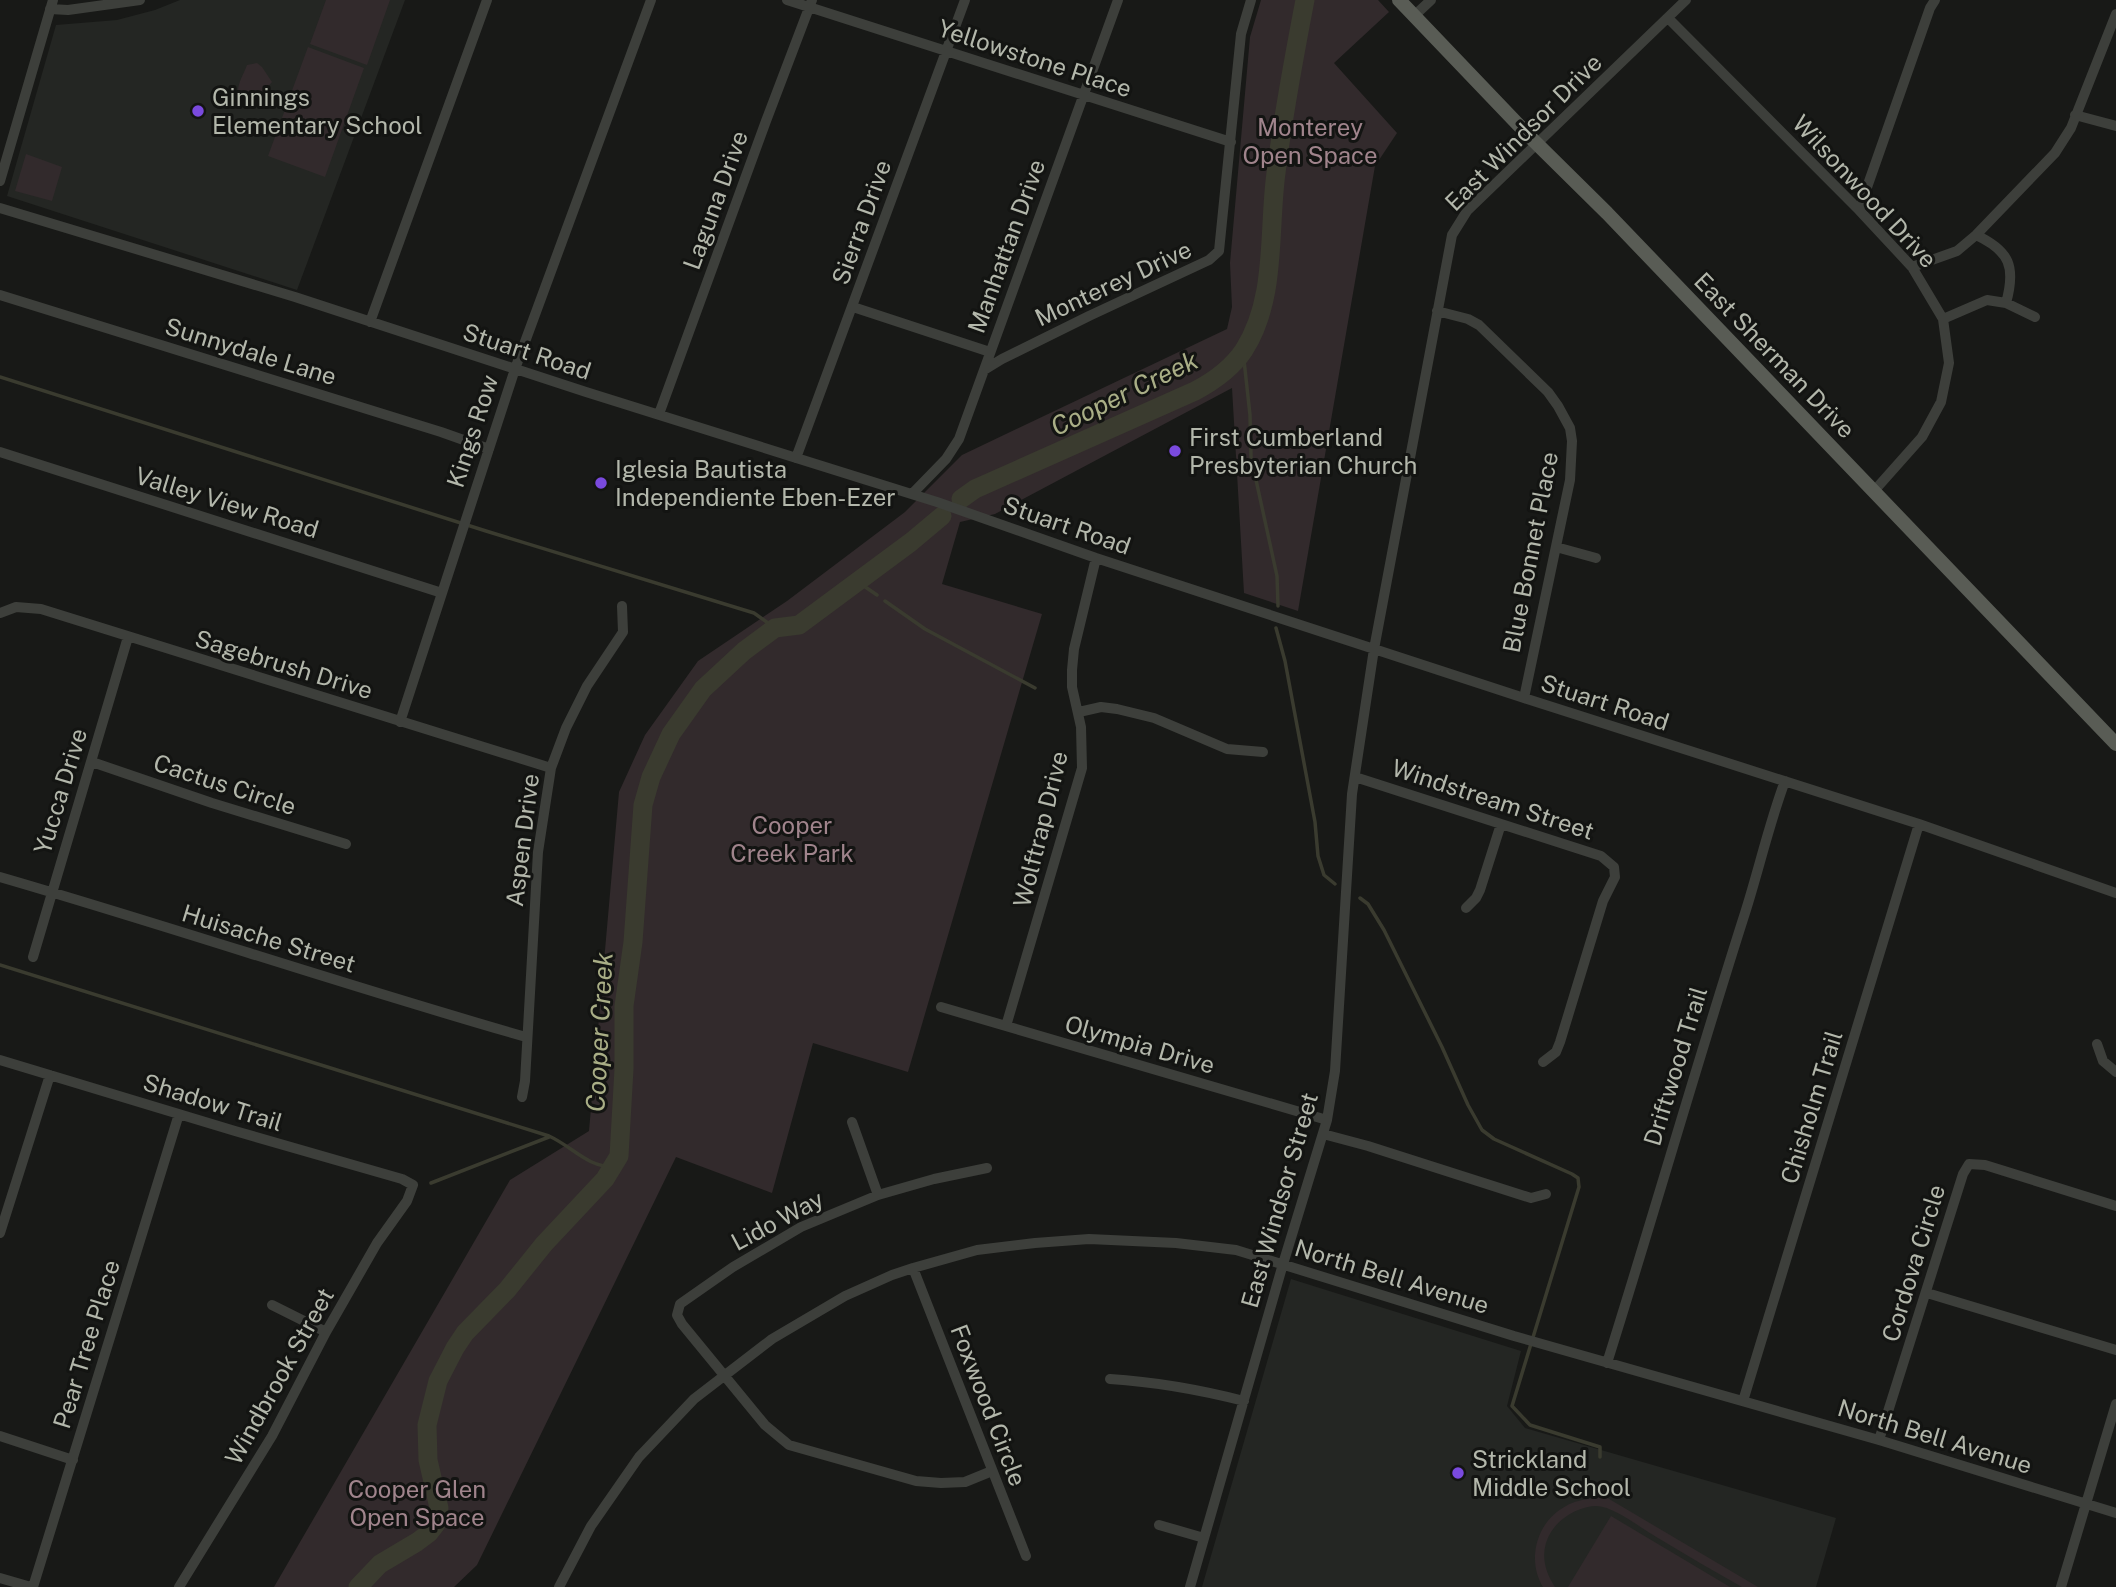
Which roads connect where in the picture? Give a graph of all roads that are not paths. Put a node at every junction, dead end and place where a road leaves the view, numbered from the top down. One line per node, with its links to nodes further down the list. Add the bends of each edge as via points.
1 (140, 0): 13 (street, via 68,10)
2 (487, 0): 34 (street)
3 (650, 0): 36 (street, Kings Row)
4 (787, 0): 12 (street, Yellowstone Place)
5 (965, 0): 17 (street, Sierra Drive)
6 (1118, 0): 18 (street, Manhattan Drive)
7 (1251, 0): 21 (street, Monterey Drive, via 1241,34)
8 (1399, 0): 15 (main road, East Sherman Drive)
9 (1431, 0): 15 (street)
10 (1686, 0): 16 (street, East Windsor Drive)
11 (1935, 0): 25 (street)
12 (810, 4): 17 (street, Yellowstone Place); 38 (street, Laguna Drive)
13 (52, 5): 23 (street)
14 (2116, 14): 19 (street)
15 (1415, 15): 22 (main road, East Sherman Drive)
16 (1669, 19): 22 (street, East Windsor Drive); 25 (street, Wilsonwood Drive)
17 (946, 51): 18 (street, Yellowstone Place); 30 (street, Sierra Drive)
18 (1083, 95): 21 (street, Yellowstone Place); 35 (street, Manhattan Drive)
19 (2075, 115): 20 (street); 26 (street, via 2055,153)
20 (2116, 126)
21 (1231, 142): 37 (street, Monterey Drive, via 1219,251 1209,260)
22 (1537, 144): 31 (street, East Windsor Drive, via 1467,211 1452,234); 42 (main road, East Sherman Drive)
23 (0, 181)
24 (0, 208): 34 (street, Stuart Road)
25 (1859, 210): 27 (street, Wilsonwood Drive)
26 (1976, 234): 27 (street, via 1958,251); 29 (street, via 1993,242 2010,264)
27 (1912, 267): 33 (street, Wilsonwood Drive)
28 (0, 295): 39 (street, Sunnydale Lane)
29 (2006, 303): 32 (street); 33 (street, via 1987,300)
30 (853, 307): 35 (street); 41 (street, Sierra Drive)
31 (1437, 312): 44 (street, Blue Bonnet Place, via 1479,325 1548,392 1570,428 1570,480); 51 (street, East Windsor Drive)
32 (2035, 317)
33 (1943, 319): 42 (street, Wilsonwood Drive, via 1949,363 1941,402 1922,437)
34 (370, 322): 36 (street, Stuart Road)
35 (989, 352): 37 (street, Manhattan Drive)
36 (515, 369): 38 (street, Stuart Road); 39 (street, Kings Row)
37 (984, 370): 43 (street, Manhattan Drive, via 959,439)
38 (659, 414): 41 (street, Stuart Road)
39 (489, 449): 47 (street, Kings Row)
40 (0, 452): 47 (street, Valley View Road)
41 (796, 458): 43 (street, Stuart Road)
42 (1874, 491): 55 (main road, East Sherman Drive)
43 (912, 494): 45 (street, Stuart Road)
44 (1556, 547): 46 (street); 52 (street, Blue Bonnet Place)
45 (1096, 558): 51 (street, Stuart Road); 53 (street, Wolftrap Drive, via 1074,649 1072,687)
46 (1597, 558)
47 (442, 593): 54 (street, Kings Row)
48 (622, 606): 58 (street, Aspen Drive, via 622,632 587,686)
49 (2, 612): 50 (street, Sagebrush Drive, via 16,607 41,610)
50 (128, 638): 54 (street, Sagebrush Drive); 57 (street, Yucca Drive)
51 (1374, 649): 52 (street, Stuart Road); 59 (street, East Windsor Street)
52 (1524, 698): 60 (street, Stuart Road)
53 (1079, 712): 56 (street, via 1117,709 1154,718 1227,749); 70 (street, Wolftrap Drive, via 1082,768)
54 (400, 722): 58 (street, Sagebrush Drive)
55 (2116, 744)
56 (1263, 752)
57 (92, 762): 63 (street, Cactus Circle); 65 (street, Yucca Drive)
58 (551, 768): 71 (street, Aspen Drive, via 538,852)
59 (1355, 778): 61 (street, Windstream Street); 79 (street, East Windsor Street, via 1335,1071)
60 (1785, 781): 62 (street, Stuart Road); 94 (street, Driftwood Trail)
61 (1501, 824): 67 (street, via 1480,890); 74 (street, Windstream Street, via 1601,856 1614,867 1615,877 1603,901 1560,1042)
62 (1919, 824): 66 (street, Stuart Road); 98 (street, Chisholm Trail)
63 (346, 844)
64 (0, 877): 65 (street, Huisache Street)
65 (51, 892): 68 (street, Yucca Drive); 71 (street, Huisache Street)
66 (2116, 893)
67 (1466, 908)
68 (33, 957)
69 (941, 1007): 70 (street, Olympia Drive)
70 (1006, 1026): 79 (street, Olympia Drive)
71 (526, 1037): 77 (street, Aspen Drive)
72 (2097, 1044): 75 (street, via 2103,1061)
73 (0, 1060): 76 (street, Shadow Trail)
74 (1543, 1062)
75 (2116, 1072)
76 (50, 1075): 78 (street, Shadow Trail); 87 (street)
77 (522, 1097)
78 (179, 1114): 83 (street, Shadow Trail); 102 (street, Pear Tree Place)
79 (1327, 1120): 81 (street, East Windsor Street)
80 (852, 1122): 85 (street)
81 (1323, 1134): 84 (street, via 1531,1198); 88 (street, East Windsor Street)
82 (987, 1168): 85 (street, Lido Way)
83 (413, 1185): 92 (street, Windbrook Street)
84 (1546, 1194)
85 (878, 1195): 95 (street, Lido Way, via 801,1227 680,1304 677,1315 682,1324)
86 (2116, 1206): 90 (street, Cordova Circle, via 1969,1164)
87 (0, 1233)
88 (1283, 1264): 89 (street, North Bell Avenue, via 1236,1250 1089,1239 977,1251); 94 (street, North Bell Avenue); 97 (street, East Windsor Street)
89 (913, 1268): 95 (street, North Bell Avenue, via 822,1309); 103 (street, Foxwood Circle)
90 (1927, 1293): 93 (street); 101 (street, Cordova Circle)
91 (272, 1305): 92 (street)
92 (326, 1332): 111 (street, Windbrook Street, via 272,1436)
93 (2116, 1350)
94 (1607, 1363): 98 (street, North Bell Avenue)
95 (724, 1375): 103 (street, via 765,1425 789,1445 916,1481 965,1482); 112 (street, North Bell Avenue, via 694,1399 639,1457 591,1526)
96 (1110, 1379): 97 (street, via 1195,1388)
97 (1244, 1401): 107 (street, East Windsor Street)
98 (1743, 1401): 101 (street, North Bell Avenue)
99 (2116, 1404): 104 (street)
100 (0, 1436): 102 (street)
101 (1879, 1440): 104 (street, North Bell Avenue)
102 (73, 1460): 110 (street, Pear Tree Place)
103 (992, 1471): 108 (street, Foxwood Circle)
104 (2085, 1504): 105 (street, North Bell Avenue); 114 (street)
105 (2116, 1513)
106 (1159, 1525): 107 (street)
107 (1204, 1538): 113 (street, East Windsor Street)
108 (1026, 1556)
109 (0, 1578): 110 (street)
110 (32, 1587)
111 (180, 1587)
112 (559, 1587)
113 (1190, 1587)
114 (2061, 1587)

